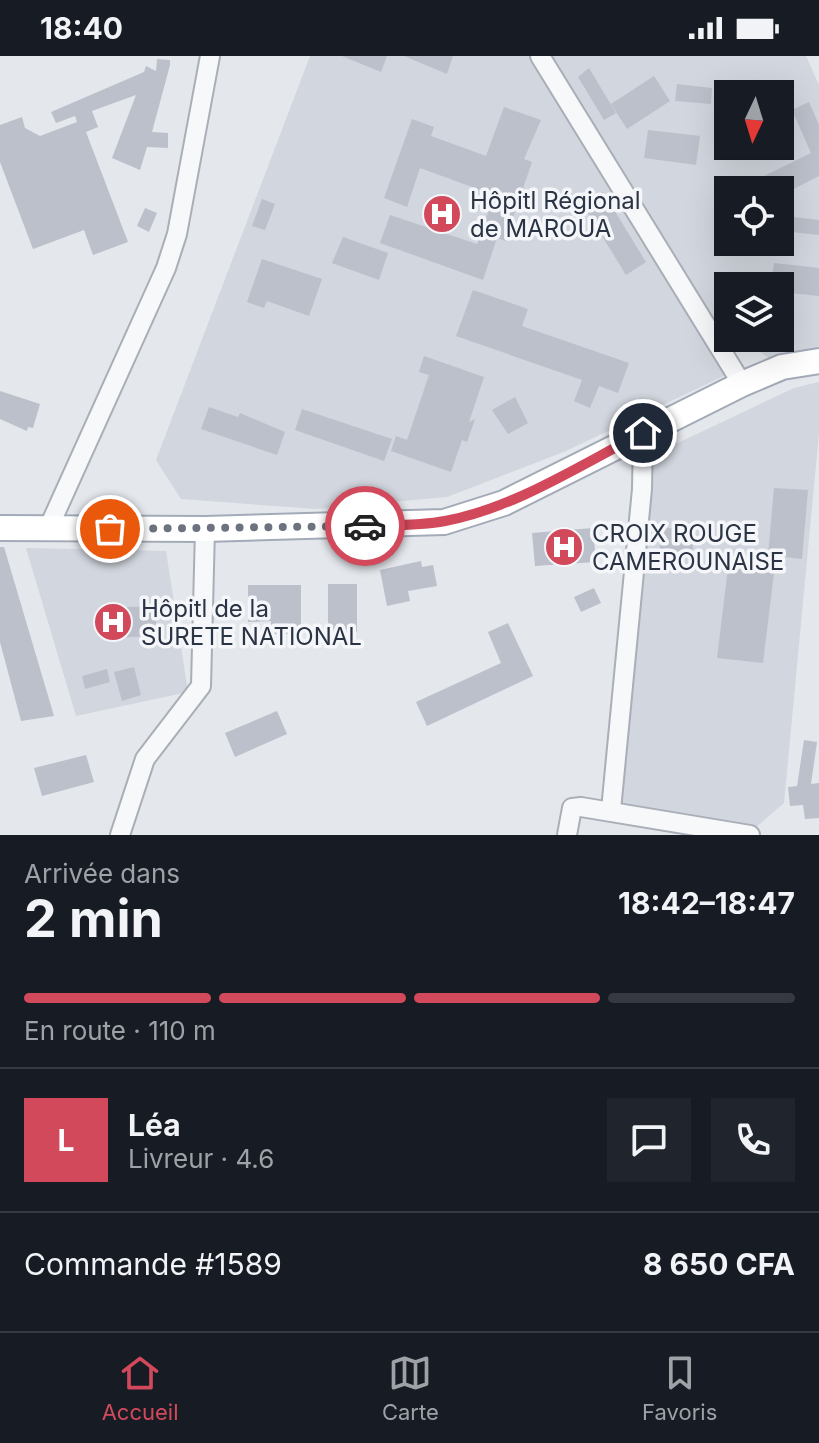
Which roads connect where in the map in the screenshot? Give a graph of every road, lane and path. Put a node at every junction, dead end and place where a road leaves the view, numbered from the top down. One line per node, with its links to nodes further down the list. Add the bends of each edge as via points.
1 (210, 56): 7 (street, via 180,221 166,268)
2 (540, 56): 4 (street)
3 (819, 361): 4 (main road, via 782,367)
4 (742, 384): 5 (main road)
5 (643, 433): 8 (main road, via 504,503 444,522); 9 (street, via 640,520)
6 (0, 528): 7 (main road)
7 (48, 529): 8 (main road)
8 (205, 529): 10 (street, via 201,686 145,759)
9 (611, 810): 11 (street, via 572,808); 12 (street)
10 (120, 835)
11 (567, 835)
12 (750, 835)

